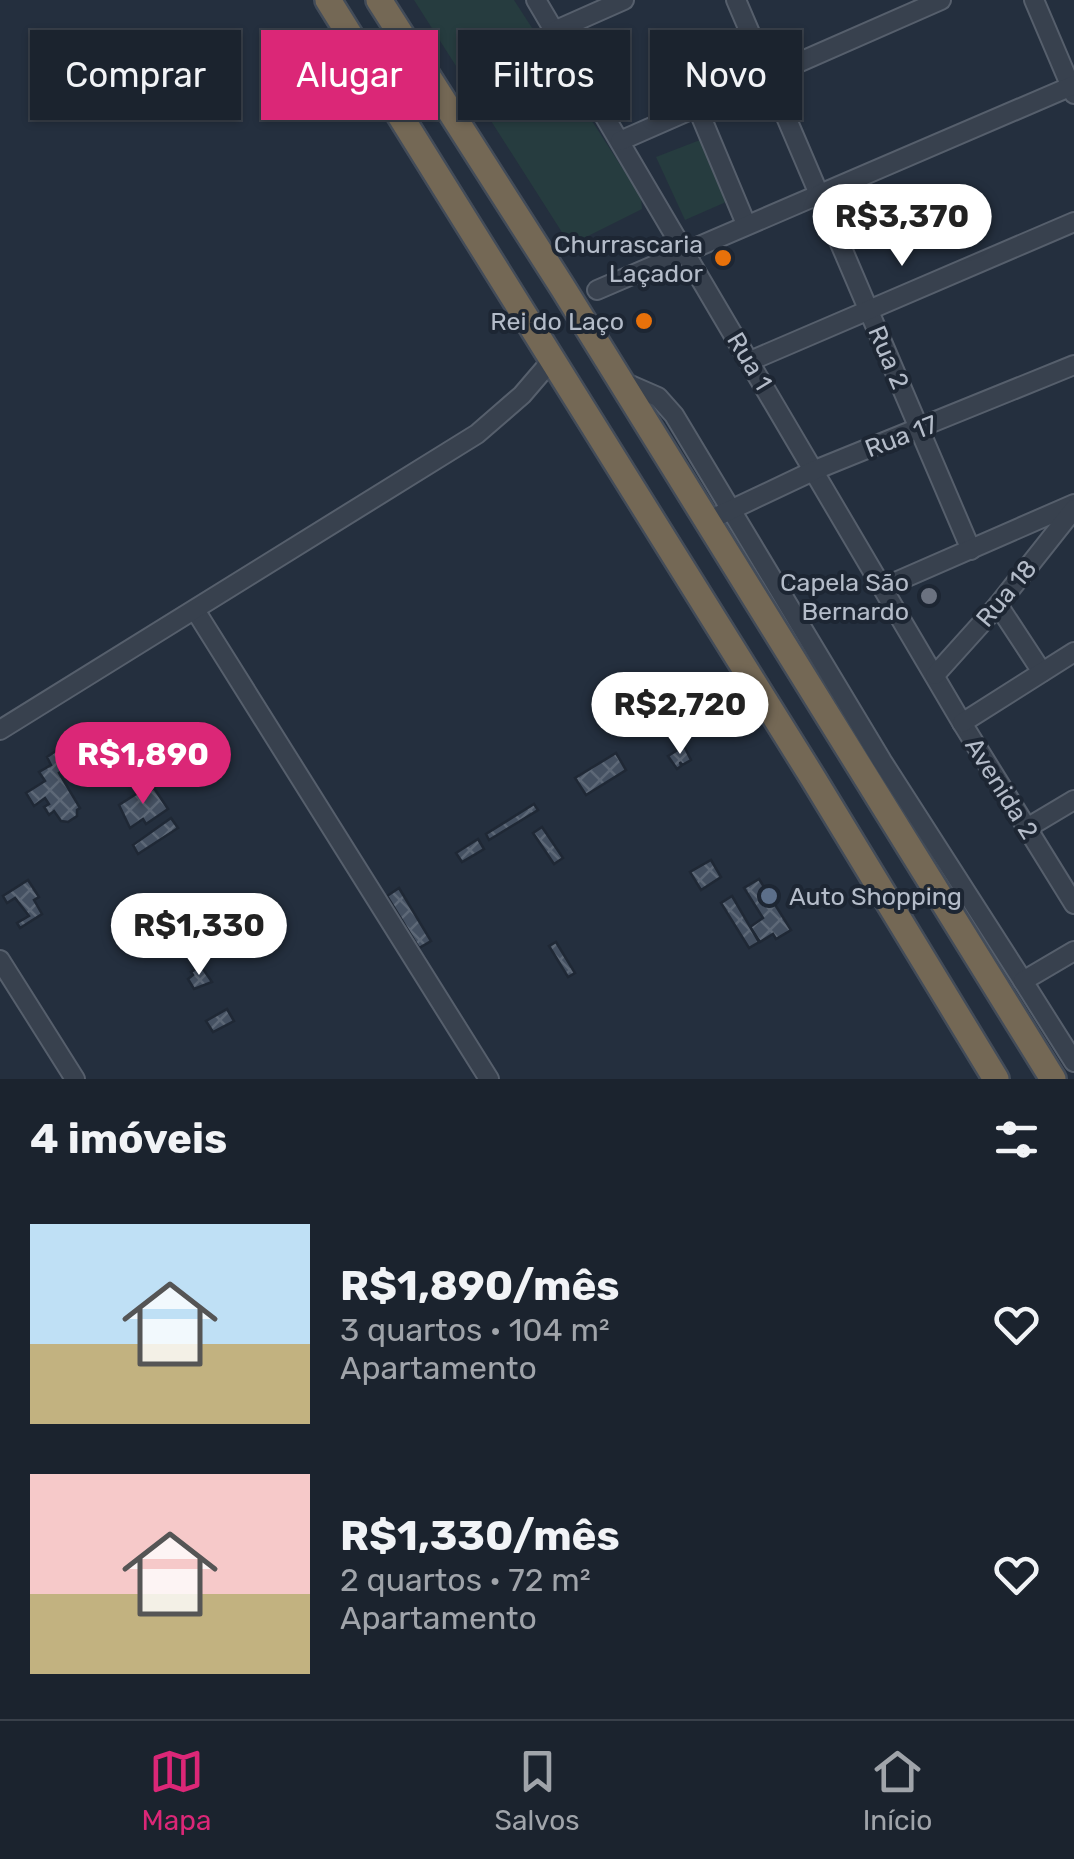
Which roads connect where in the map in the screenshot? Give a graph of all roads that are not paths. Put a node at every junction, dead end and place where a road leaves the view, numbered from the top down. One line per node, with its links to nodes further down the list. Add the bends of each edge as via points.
1 (328, 0): 19 (highway)
2 (379, 0): 18 (highway)
3 (536, 0): 8 (street, Rua 1)
4 (624, 0): 9 (street)
5 (736, 0): 10 (street, Rua 2)
6 (941, 0): 11 (street)
7 (1034, 0): 12 (street)
8 (553, 30)
9 (556, 30)
10 (749, 30)
11 (802, 59)
12 (1073, 89): 20 (street)
13 (607, 120): 17 (street, Rua 1)
14 (667, 120): 17 (street)
15 (702, 120): 22 (street)
16 (789, 120): 20 (street, Rua 2)
17 (620, 141): 23 (street, Rua 1)
18 (469, 142): 19 (highway, via 450,128 408,61 400,54 384,58 380,70 426,141); 24 (highway)
19 (436, 172): 28 (highway)
20 (821, 194): 22 (street); 26 (street, Rua 2)
21 (1074, 222): 26 (street)
22 (746, 224): 23 (street)
23 (684, 250): 25 (street); 29 (street, Rua 1)
24 (563, 288): 25 (street); 27 (highway)
25 (597, 290): 27 (street)
26 (870, 309): 29 (street); 31 (street, Rua 2)
27 (584, 323): 34 (highway)
28 (552, 360): 38 (street, via 478,434); 54 (highway)
29 (750, 361): 32 (street, Rua 1)
30 (1074, 365): 31 (street, Rua 17)
31 (920, 430): 32 (street, Rua 17); 35 (street, Rua 2)
32 (815, 470): 34 (street, Rua 17); 36 (street, Rua 1)
33 (1074, 506): 35 (street, Rua 18); 37 (street, Rua 18)
34 (719, 516): 49 (street); 55 (highway)
35 (971, 550): 36 (street, Rua 18)
36 (884, 587): 41 (street, Rua 1)
37 (998, 604): 40 (street); 41 (street, Rua 18)
38 (195, 610): 43 (street); 53 (street)
39 (1074, 652): 40 (street)
40 (1042, 672): 42 (street)
41 (935, 675): 42 (street, Rua 1)
42 (962, 723): 45 (street, Avenida 2)
43 (0, 730)
44 (1074, 800): 45 (street)
45 (1027, 828): 46 (street, Avenida 2)
46 (1074, 904)
47 (1074, 951): 49 (street)
48 (0, 960): 52 (street)
49 (1022, 982): 50 (street)
50 (1056, 1034): 51 (street); 55 (street)
51 (1074, 1062)
52 (75, 1079)
53 (489, 1079)
54 (996, 1079)
55 (1053, 1079)

